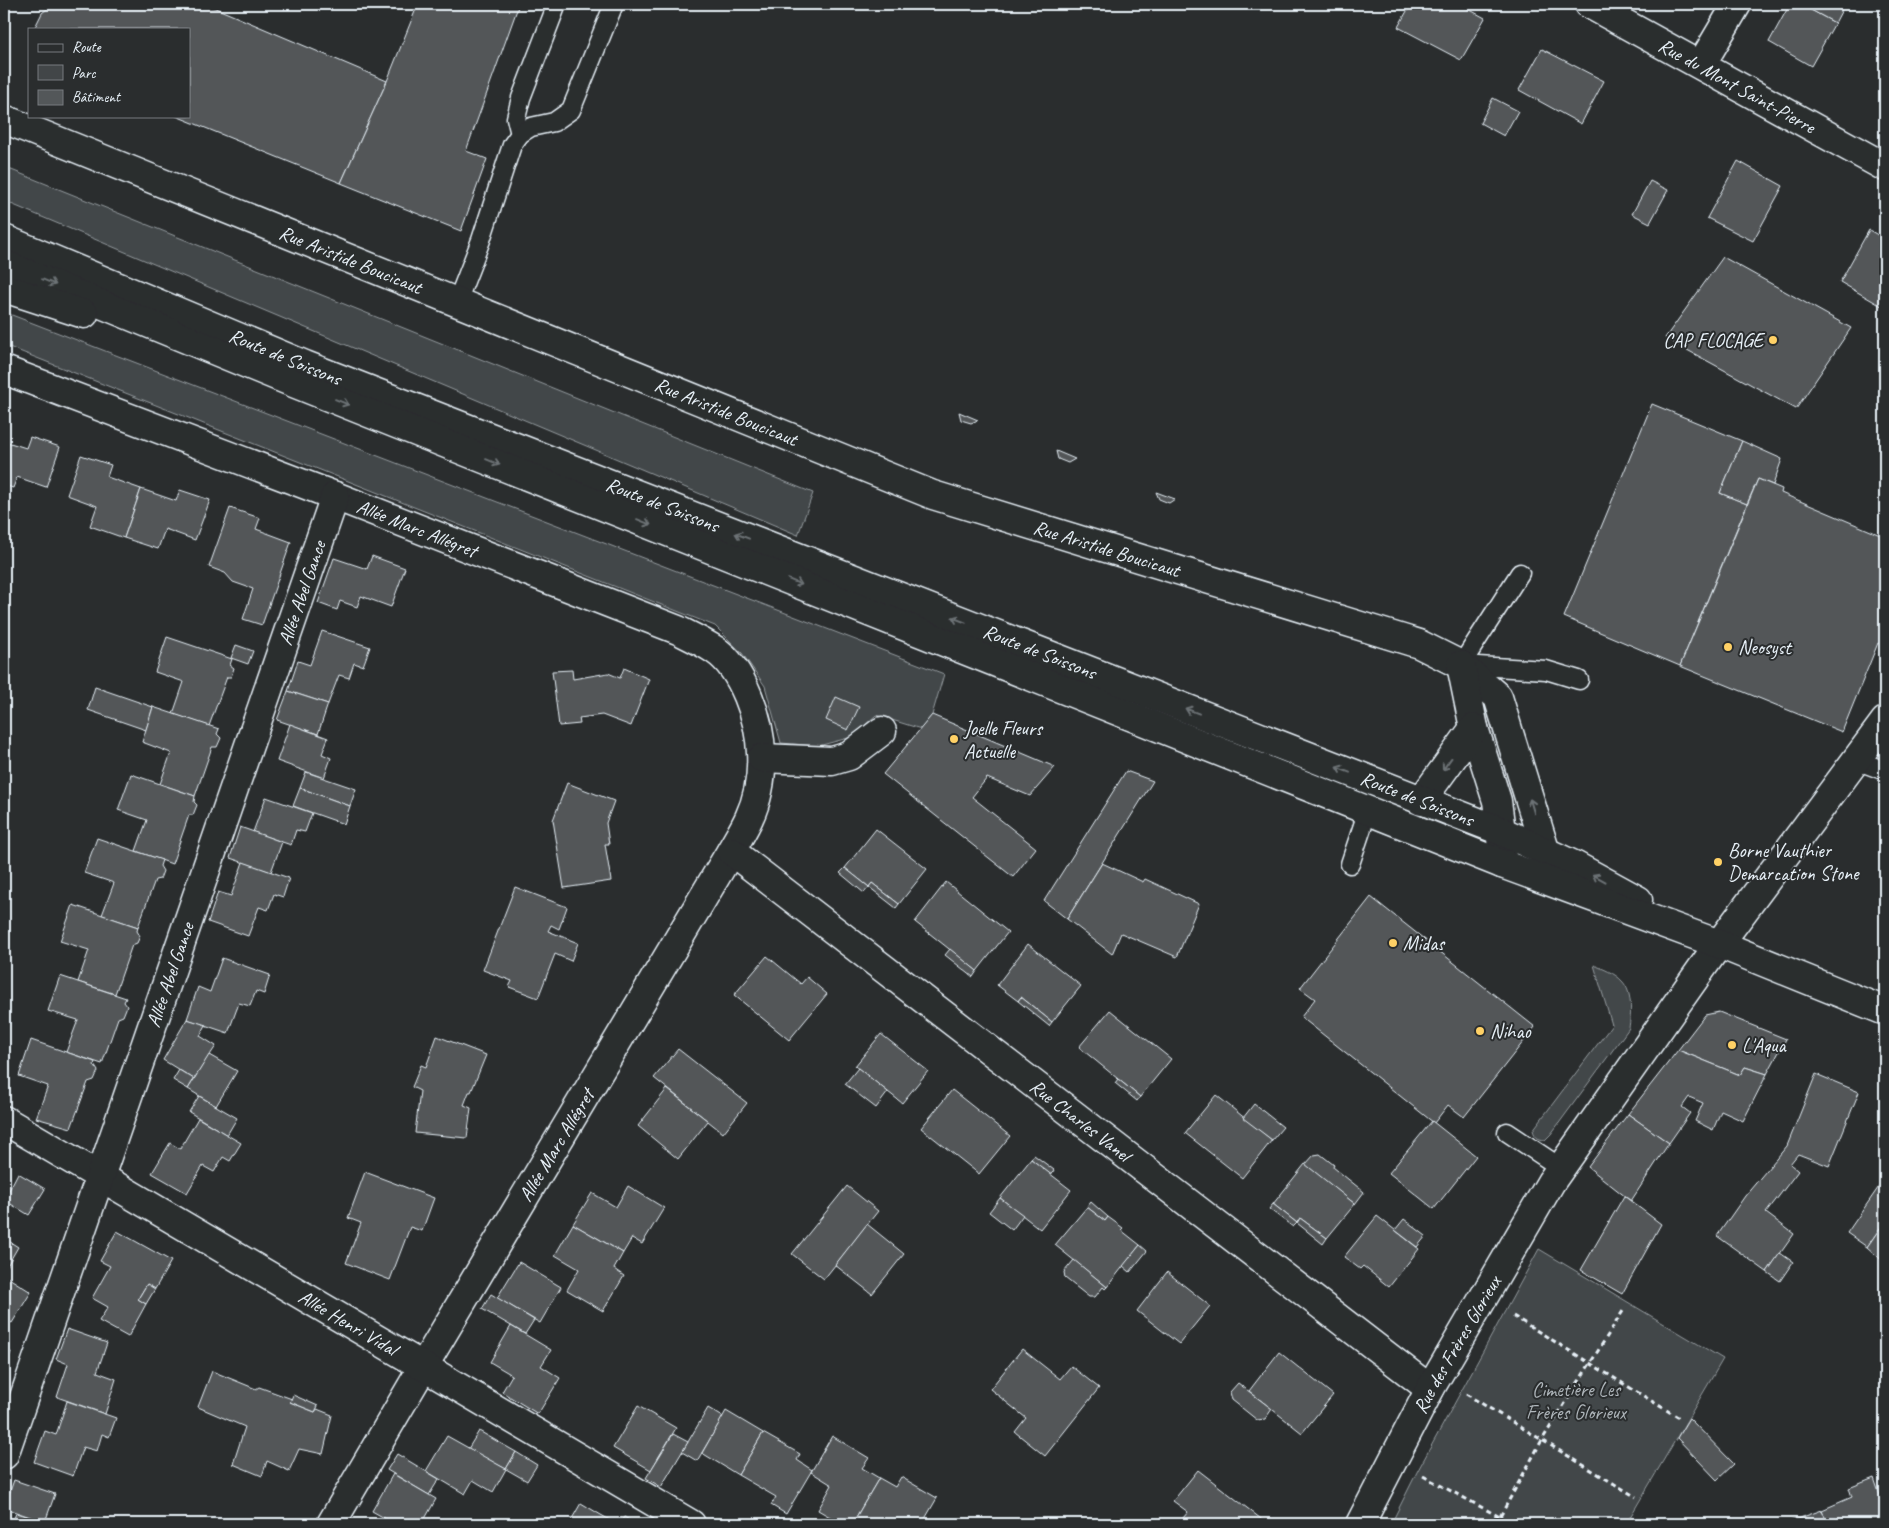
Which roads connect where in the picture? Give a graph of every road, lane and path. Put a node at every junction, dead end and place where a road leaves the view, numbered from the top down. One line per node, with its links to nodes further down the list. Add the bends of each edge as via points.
1 (557, 4): 7 (lane, via 521,98 516,118)
2 (614, 4): 7 (lane, via 571,110 554,122 531,127)
3 (1589, 4): 5 (street, Rue du Mont Saint-Pierre)
4 (1737, 4): 5 (street)
5 (1701, 65): 8 (street, Rue du Mont Saint-Pierre)
6 (4, 119): 12 (street, Rue Aristide Boucicaut)
7 (520, 134): 12 (lane, via 512,145)
8 (1885, 168)
9 (4, 239): 18 (street, Route de Soissons, one-way to 9, via 305,365)
10 (4, 264): 14 (street, Route de Soissons, one-way to 14)
11 (4, 288): 14 (street)
12 (457, 302): 17 (street, Rue Aristide Boucicaut, via 933,495 1419,644)
13 (4, 370): 15 (street, Allée Marc Allégret)
14 (296, 384): 20 (street, Route de Soissons, one-way to 20)
15 (335, 496): 24 (street, Allée Marc Allégret, via 678,630 716,650 732,667 755,711); 39 (street, Allée Abel Gance)
16 (1520, 573): 17 (lane)
17 (1462, 665): 19 (lane, Rue Aristide Boucicaut, via 1546,670); 22 (street); 31 (street, Rue Aristide Boucicaut, one-way to 17, via 1498,697)
18 (1096, 673): 20 (street); 27 (street, Route de Soissons, one-way to 18)
19 (1579, 680)
20 (1085, 698): 28 (street, Route de Soissons)
21 (1885, 721): 25 (street, Rue des Frères Glorieux)
22 (1474, 728): 27 (street, one-way to 27); 29 (street, via 1497,801)
23 (882, 731): 24 (street, via 849,756 832,761)
24 (762, 758): 30 (street, Allée Marc Allégret, via 750,817)
25 (1856, 760): 26 (lane); 34 (street, Rue des Frères Glorieux)
26 (1885, 772)
27 (1421, 801): 29 (street, Route de Soissons)
28 (1368, 810): 32 (lane, Route de Soissons); 33 (street, Route de Soissons)
29 (1501, 831): 31 (street, Route de Soissons); 33 (street)
30 (731, 852): 43 (street, Allée Marc Allégret); 44 (street, Rue Charles Vanel)
31 (1546, 853): 34 (street, Route de Soissons, one-way to 31, via 1576,866)
32 (1350, 864)
33 (1502, 864): 34 (street, Route de Soissons)
34 (1718, 944): 35 (street); 38 (street, Rue des Frères Glorieux)
35 (1885, 1011)
36 (4, 1120): 39 (street, Allée Henri Vidal)
37 (1507, 1132): 38 (lane)
38 (1561, 1168): 44 (street, Rue des Frères Glorieux)
39 (100, 1177): 43 (street, Allée Henri Vidal); 48 (street, Allée Abel Gance)
40 (1623, 1311): 42 (path)
41 (1506, 1312): 42 (path)
42 (1590, 1364): 46 (path); 47 (path)
43 (423, 1367): 52 (street, Allée Marc Allégret); 53 (street, Allée Henri Vidal)
44 (1430, 1389): 54 (street, Rue des Frères Glorieux)
45 (1464, 1393): 47 (path)
46 (1681, 1419)
47 (1542, 1440): 50 (path); 51 (path)
48 (4, 1454)
49 (1417, 1472): 51 (path)
50 (1636, 1497)
51 (1500, 1517): 55 (path); 56 (path)
52 (331, 1524)
53 (691, 1524)
54 (1360, 1524)
55 (1496, 1524)
56 (1513, 1524)

